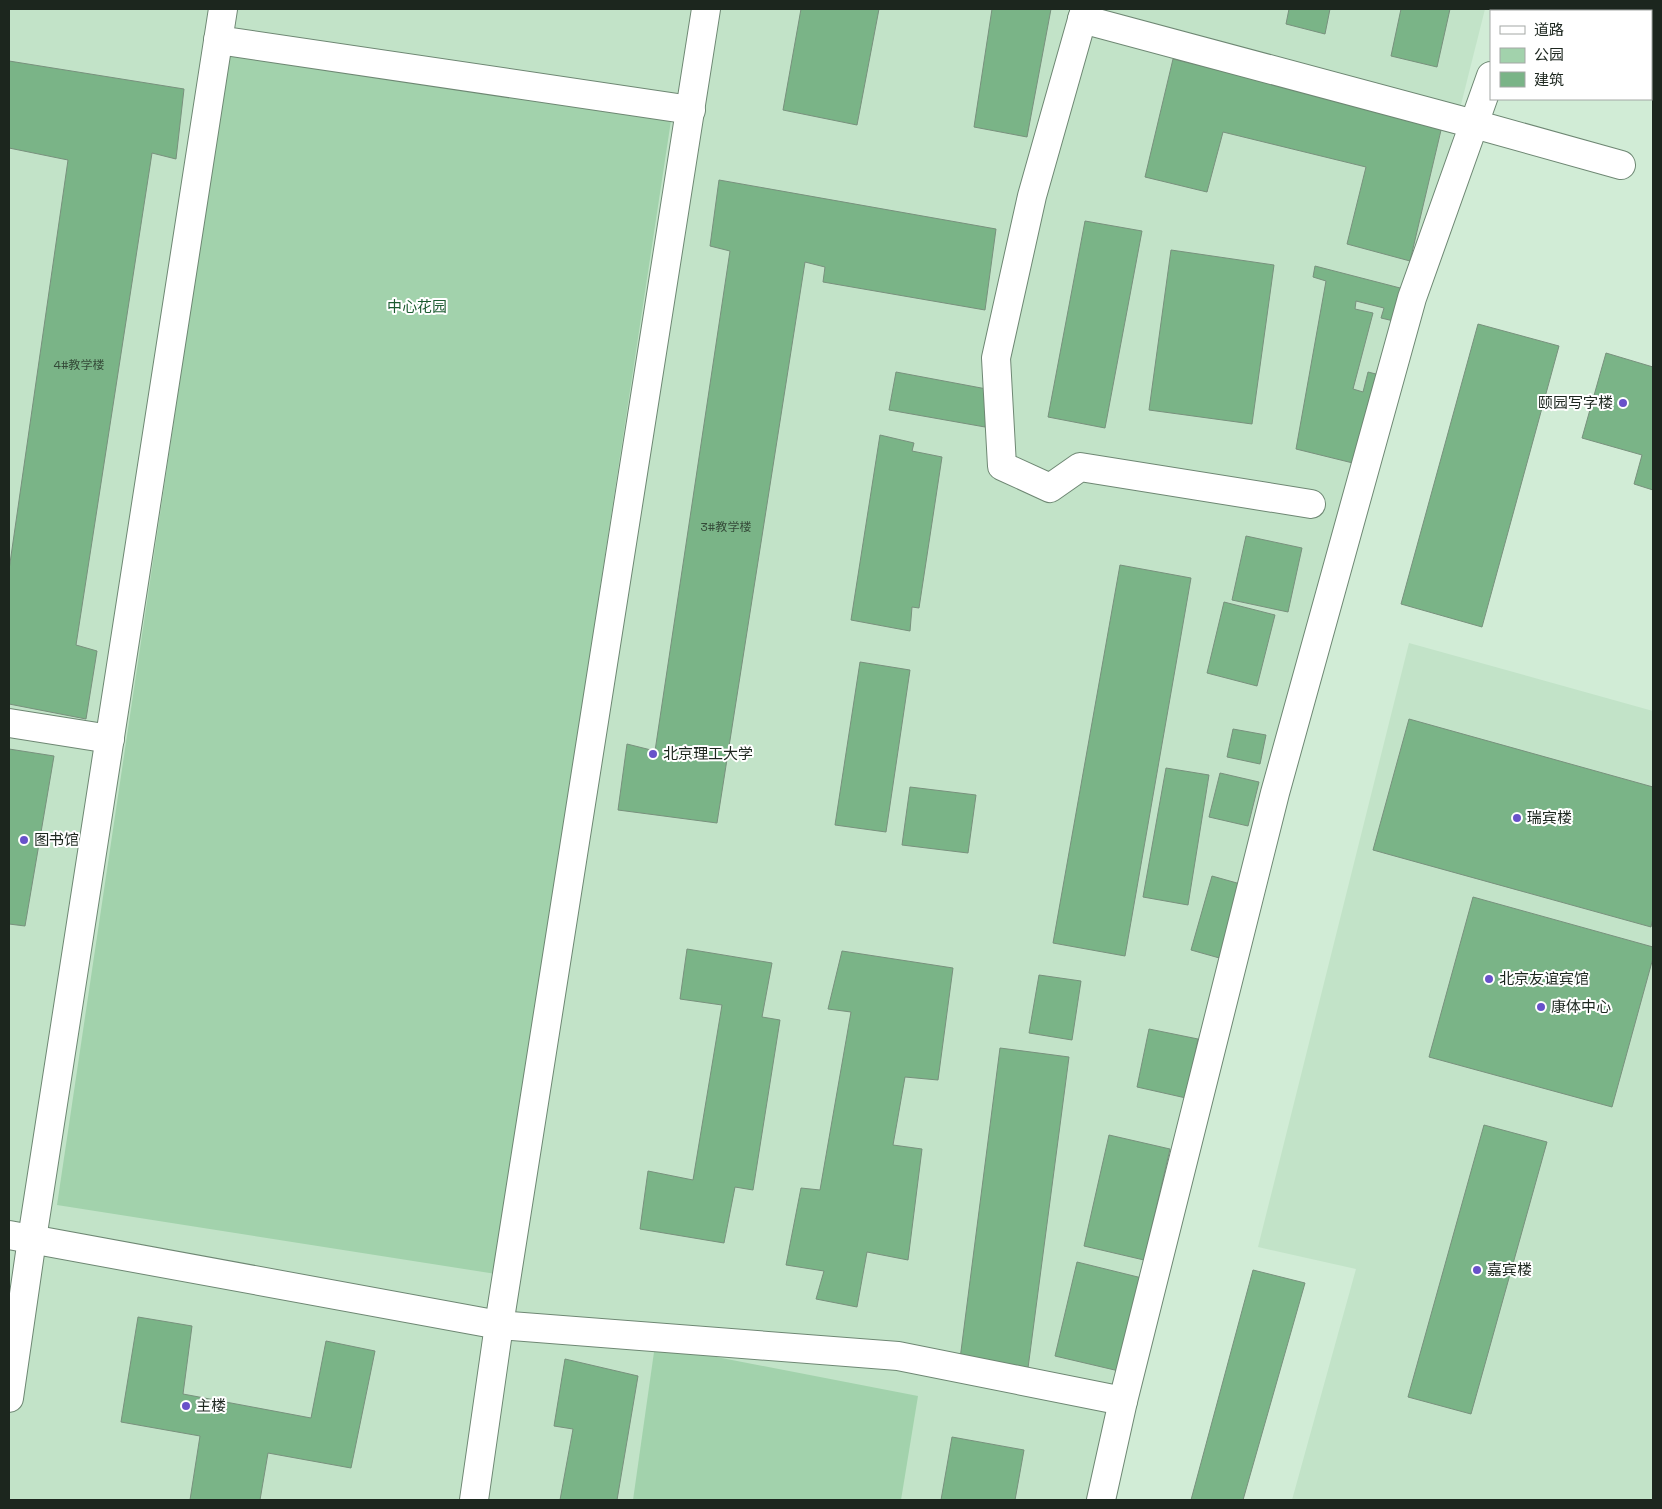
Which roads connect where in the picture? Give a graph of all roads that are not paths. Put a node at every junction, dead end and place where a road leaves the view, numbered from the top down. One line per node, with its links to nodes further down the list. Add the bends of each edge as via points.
1 (223, 9): 4 (street)
2 (706, 9): 6 (street)
3 (1083, 14): 7 (street); 9 (street, via 1032,196 996,358 1002,466 1050,488 1080,467)
4 (218, 40): 6 (street); 11 (street)
5 (1490, 79): 7 (street)
6 (691, 110): 13 (street)
7 (1474, 124): 8 (street); 15 (street, via 1412,298 1275,793)
8 (1621, 166)
9 (1310, 504)
10 (9, 723): 11 (street)
11 (110, 739): 12 (street)
12 (20, 1237): 13 (street); 14 (street)
13 (499, 1325): 15 (street, via 898,1356); 16 (street)
14 (9, 1398)
15 (1123, 1401): 17 (street)
16 (474, 1500)
17 (1100, 1500)

